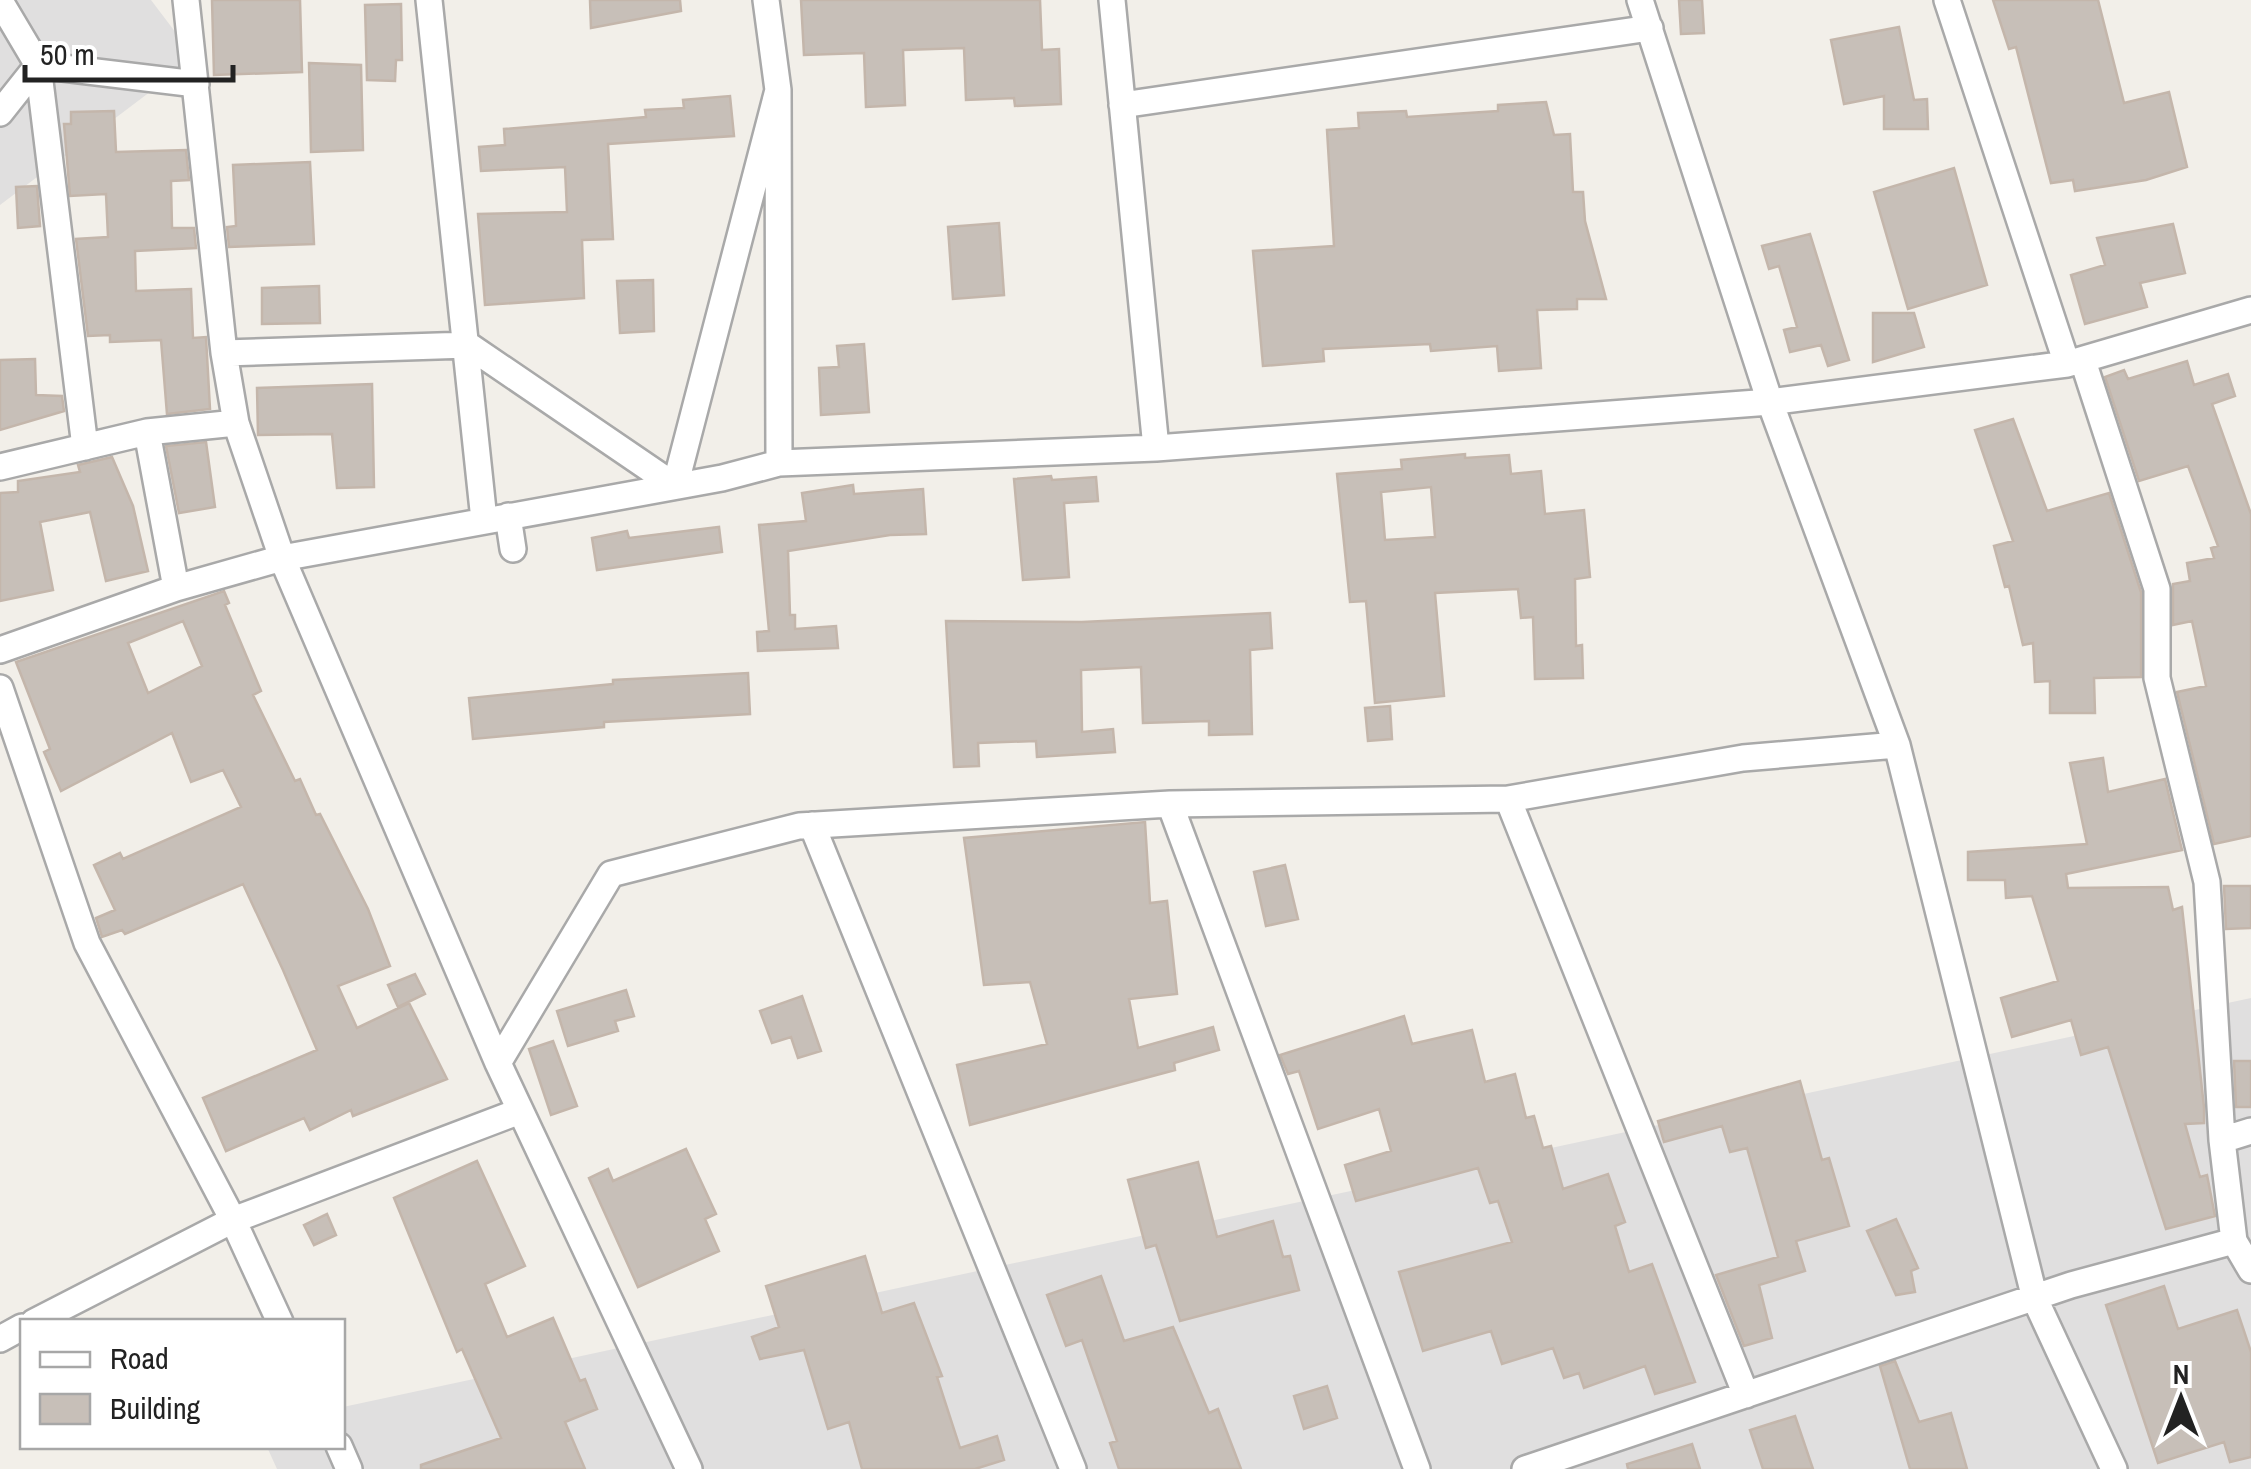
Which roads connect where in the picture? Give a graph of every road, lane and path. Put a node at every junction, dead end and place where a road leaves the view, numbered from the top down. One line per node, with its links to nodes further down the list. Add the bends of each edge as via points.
1 (186, 0): 10 (street)
2 (429, 0): 15 (street)
3 (766, 0): 11 (street)
4 (1112, 0): 12 (street)
5 (1640, 0): 8 (street)
6 (1946, 0): 17 (street)
7 (0, 2): 9 (street)
8 (1650, 28): 12 (street); 18 (street)
9 (38, 65): 10 (street); 13 (street); 21 (street)
10 (196, 84): 16 (street)
11 (778, 90): 23 (street); 25 (street)
12 (1122, 105): 22 (street)
13 (0, 112)
14 (2250, 318): 17 (street)
15 (468, 345): 16 (street); 25 (street); 26 (street)
16 (224, 353): 19 (street)
17 (2075, 363): 18 (street); 39 (street, via 2157,588 2157,678 2208,882)
18 (1770, 402): 22 (street); 32 (street)
19 (236, 423): 20 (street); 28 (street)
20 (146, 432): 21 (street); 29 (street)
21 (85, 447): 24 (street)
22 (1156, 448): 23 (street)
23 (780, 463): 25 (street)
24 (0, 467)
25 (675, 486): 26 (street)
26 (496, 518): 27 (street); 28 (street)
27 (513, 549)
28 (282, 558): 29 (street); 36 (street)
29 (176, 588): 30 (street)
30 (0, 650)
31 (0, 688): 40 (street, via 87,943)
32 (1897, 746): 33 (street, via 1742,758); 43 (street)
33 (1508, 798): 34 (street); 46 (street)
34 (1170, 804): 35 (street); 49 (street)
35 (812, 825): 36 (street, via 612,874); 48 (street)
36 (498, 1063): 37 (street)
37 (520, 1111): 40 (street); 47 (street)
38 (2251, 1132): 39 (street)
39 (2222, 1140): 41 (street)
40 (233, 1220): 44 (street); 45 (street)
41 (2234, 1241): 42 (street); 43 (street, via 2071,1284)
42 (2251, 1270)
43 (2036, 1300): 46 (street); 51 (street)
44 (40, 1319)
45 (279, 1319)
46 (1746, 1395): 50 (street)
47 (689, 1469)
48 (1074, 1469)
49 (1417, 1469)
50 (1525, 1469)
51 (2114, 1469)

